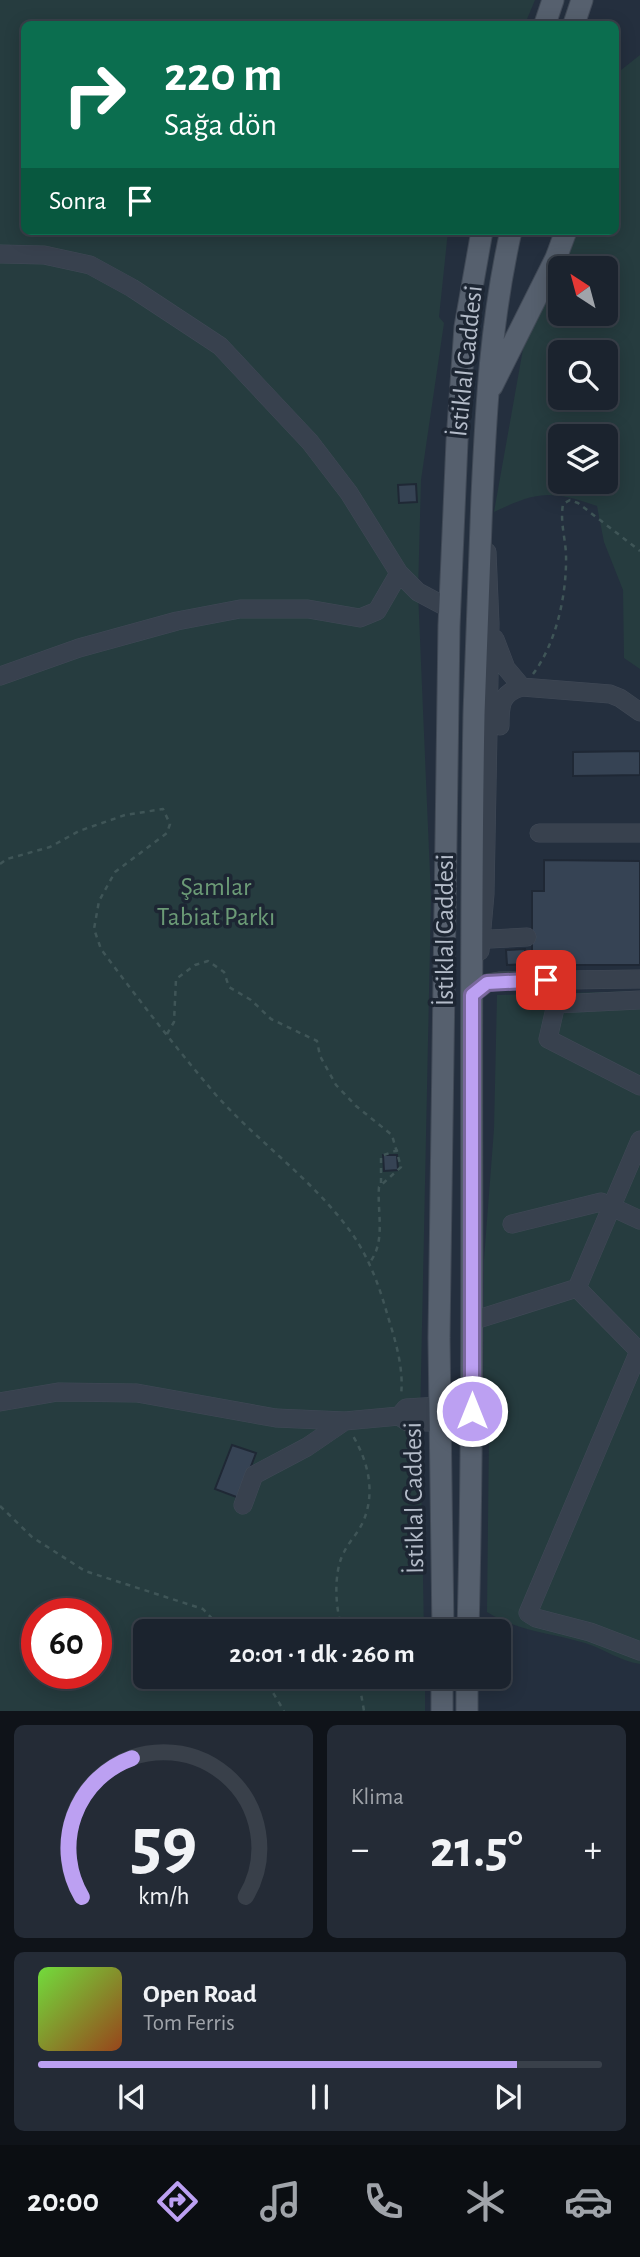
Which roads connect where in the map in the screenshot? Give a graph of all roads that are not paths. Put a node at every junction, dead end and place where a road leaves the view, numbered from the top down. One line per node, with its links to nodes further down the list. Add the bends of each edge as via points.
1 (553, 0): 3 (main road)
2 (582, 0): 4 (main road)
3 (546, 21)
4 (575, 21)
5 (481, 235): 12 (main road, İstiklal Caddesi, via 465,327)
6 (510, 235): 9 (main road, İstiklal Caddesi, via 492,336)
7 (565, 235): 9 (main road)
8 (0, 254): 11 (street, via 44,255 90,265 220,346 310,442 349,493)
9 (488, 394): 10 (main road, İstiklal Caddesi)
10 (482, 496): 13 (street); 23 (main road, İstiklal Caddesi, via 472,817)
11 (399, 573): 12 (street, via 418,592); 14 (street, via 377,611 360,618 308,609 240,609 79,648)
12 (450, 609): 34 (main road, İstiklal Caddesi)
13 (490, 624): 15 (street, via 501,657); 21 (street, via 485,894)
14 (0, 676)
15 (522, 687): 16 (street, via 610,694); 20 (street, via 508,692 500,704 496,901)
16 (640, 712)
17 (539, 833): 18 (street)
18 (640, 833)
19 (527, 937): 20 (street)
20 (490, 939): 21 (street)
21 (479, 963): 23 (street)
22 (640, 979): 23 (street, via 499,981 487,983)
23 (472, 995): 31 (main road, İstiklal Caddesi)
24 (640, 1000): 25 (street, via 556,1004 548,1040)
25 (640, 1086)
26 (640, 1140): 27 (street)
27 (612, 1207): 28 (street); 29 (street, via 601,1202); 30 (street)
28 (640, 1220)
29 (512, 1224)
30 (577, 1288): 31 (street); 32 (street)
31 (472, 1321): 38 (main road, İstiklal Caddesi)
32 (640, 1351): 39 (street, via 528,1613)
33 (0, 1402): 35 (street, via 58,1392 137,1393 276,1418)
34 (439, 1414): 35 (street, via 406,1408 399,1416); 37 (main road, İstiklal Caddesi)
35 (345, 1421): 36 (street, via 254,1475)
36 (243, 1505)
37 (443, 1619)
38 (468, 1619)
39 (640, 1651)
40 (442, 1689): 42 (main road)
41 (467, 1689): 43 (main road)
42 (442, 1711)
43 (467, 1711)

